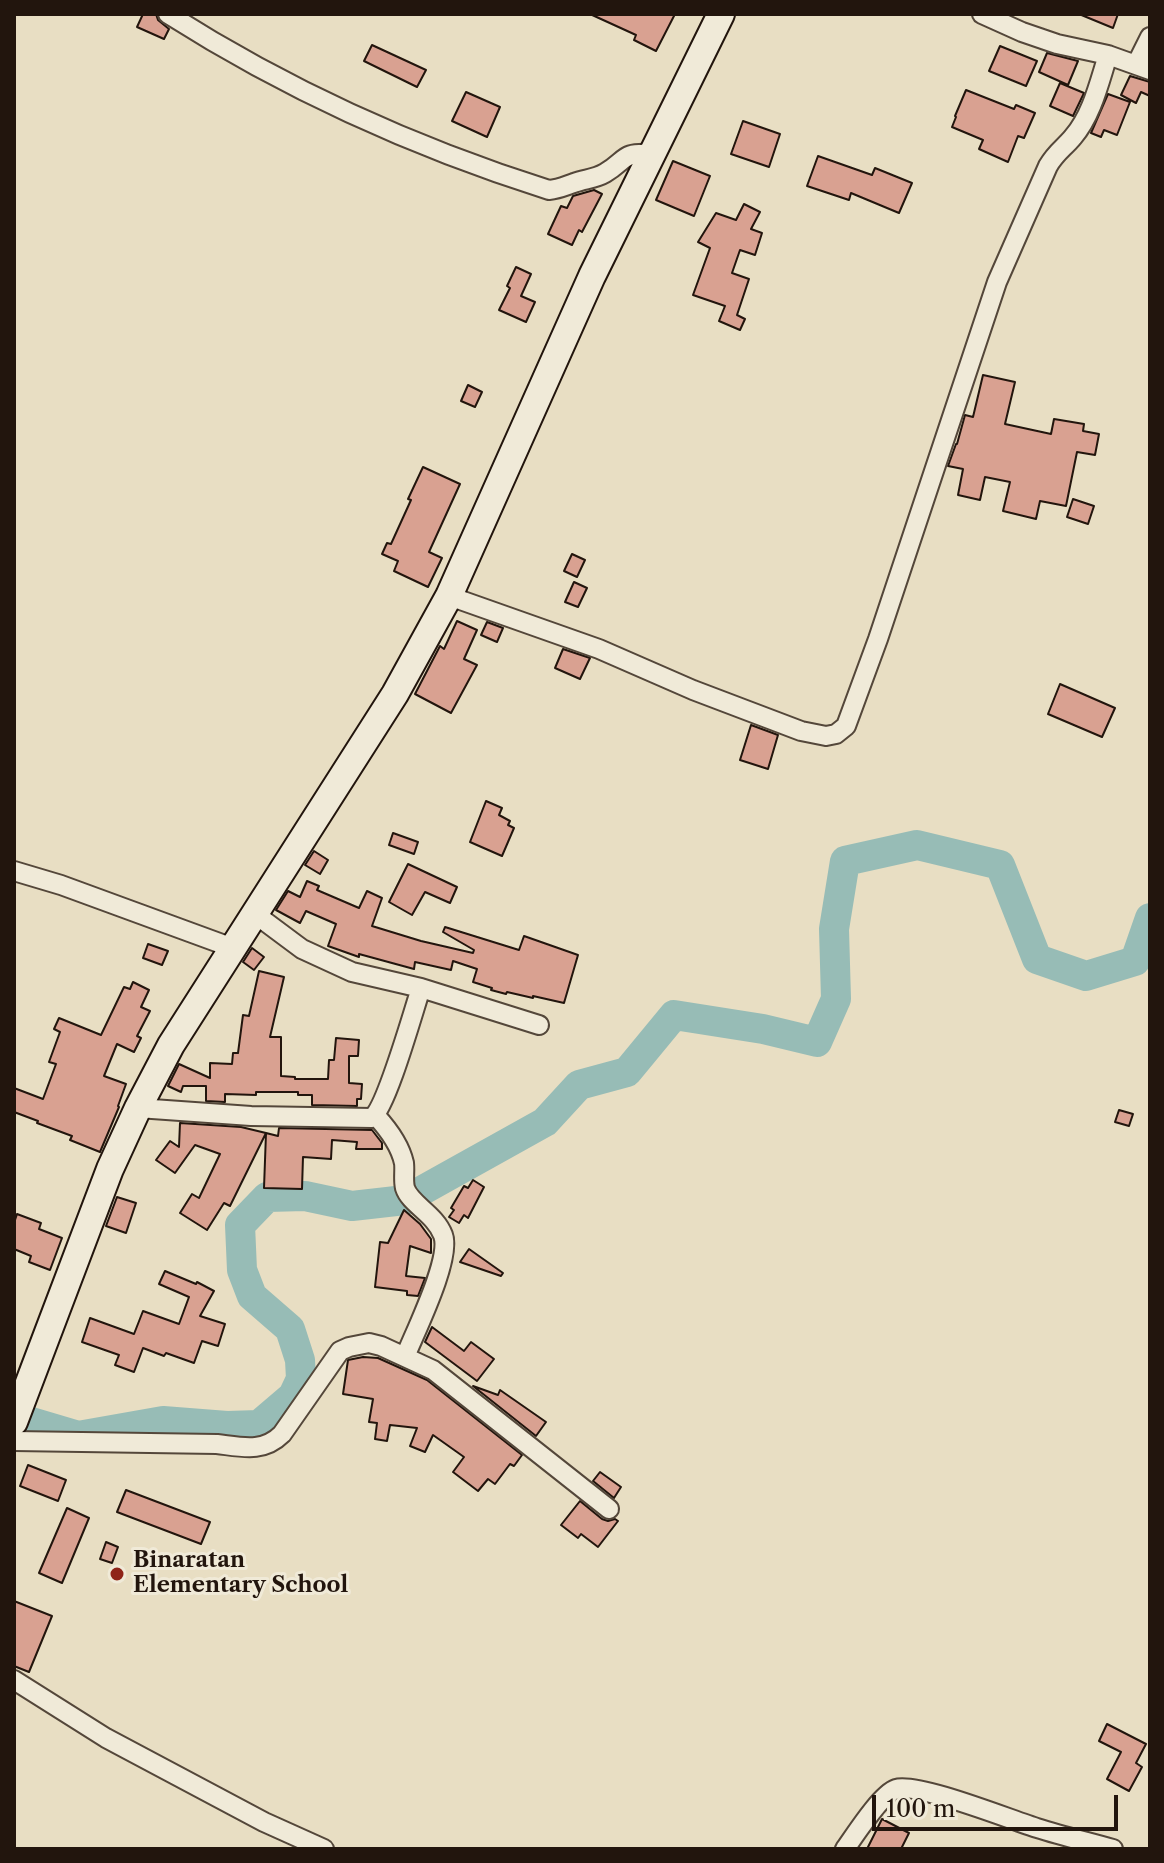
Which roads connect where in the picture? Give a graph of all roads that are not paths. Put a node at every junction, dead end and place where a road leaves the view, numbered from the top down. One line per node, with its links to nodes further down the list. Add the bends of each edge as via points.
1 (168, 14): 7 (street, via 385,129 549,190 596,177 633,153)
2 (721, 14): 7 (main road)
3 (993, 16): 5 (street, via 1057,44)
4 (1150, 37): 6 (street)
5 (1108, 55): 6 (street); 8 (street, via 1090,107 1048,166 997,282 846,726 826,736 801,731 599,649)
6 (1143, 68)
7 (651, 154): 8 (main road)
8 (449, 596): 10 (main road, via 395,694)
9 (14, 871): 11 (street)
10 (255, 914): 11 (main road); 12 (street, via 328,962)
11 (233, 948): 14 (main road)
12 (421, 988): 13 (street); 15 (street)
13 (539, 1025)
14 (138, 1108): 15 (street, via 251,1116); 17 (main road)
15 (376, 1116): 16 (street, via 398,1148 409,1194 434,1217 443,1234 435,1288)
16 (405, 1357): 18 (street, via 369,1343 340,1351 282,1434 263,1447); 19 (street, via 433,1370)
17 (16, 1415)
18 (14, 1441)
19 (609, 1509)
20 (14, 1680): 21 (street, via 118,1745)
21 (324, 1849)
22 (845, 1849): 23 (street, via 883,1798 904,1787)
23 (1113, 1849)

